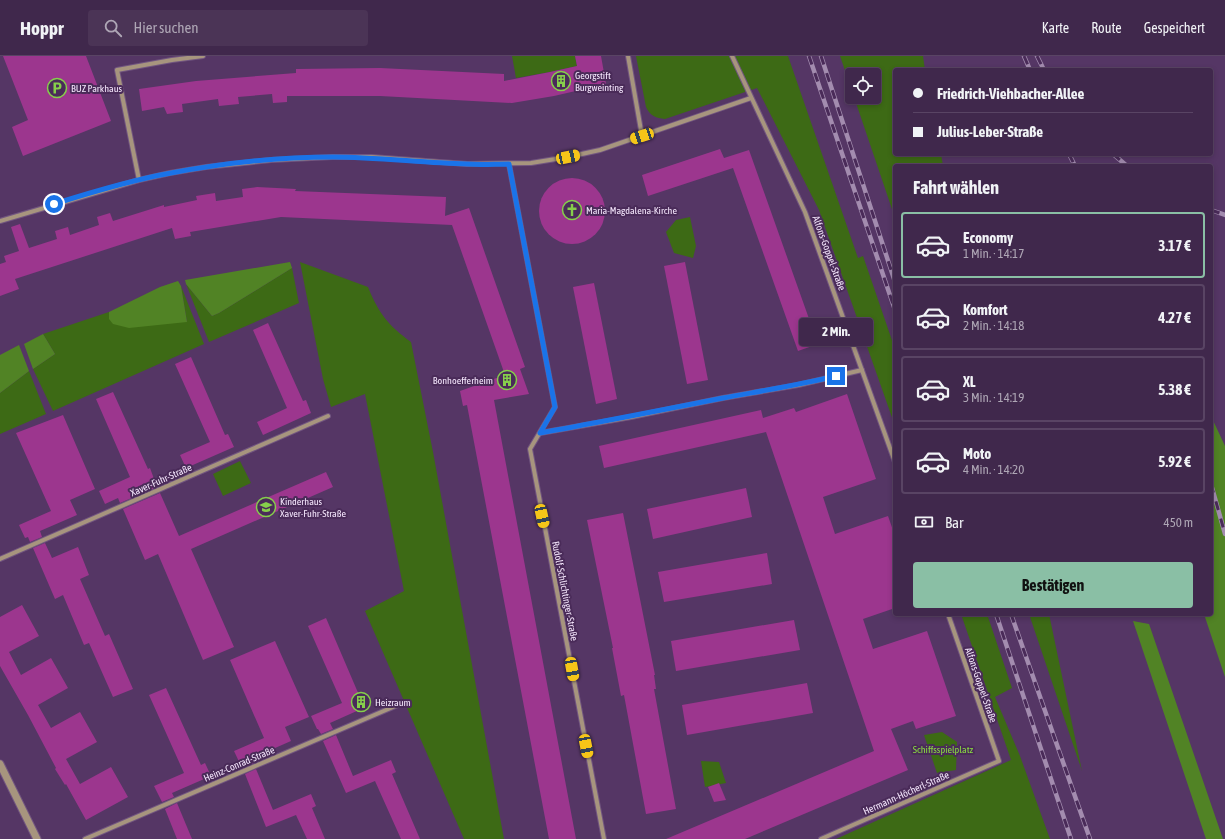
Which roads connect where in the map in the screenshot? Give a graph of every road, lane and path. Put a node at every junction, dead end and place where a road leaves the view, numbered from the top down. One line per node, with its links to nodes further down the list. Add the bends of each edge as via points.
1 (203, 56): 7 (street, via 117,70)
2 (628, 56): 5 (street)
3 (732, 56): 4 (street, Alfons-Goppel-Straße)
4 (751, 98): 5 (street); 9 (street, Alfons-Goppel-Straße, via 805,212)
5 (642, 136): 6 (street, via 594,151 531,163)
6 (509, 164): 7 (street, via 332,157 206,167); 11 (street, Rudolf-Schlichtinger-Straße, via 555,407)
7 (139, 180): 8 (street)
8 (0, 221)
9 (862, 370): 11 (street, via 798,385); 12 (street, Alfons-Goppel-Straße)
10 (328, 416): 13 (street, Xaver-Fuhr-Straße)
11 (540, 433): 20 (street, Rudolf-Schlichtinger-Straße, via 530,449)
12 (893, 456)
13 (0, 559)
14 (949, 616): 16 (street, Alfons-Goppel-Straße)
15 (400, 704): 19 (street, Heinz-Conrad-Straße)
16 (999, 761): 21 (street, Hermann-Höcherl-Straße)
17 (0, 764): 18 (street)
18 (37, 839)
19 (85, 839)
20 (604, 839)
21 (820, 839)

